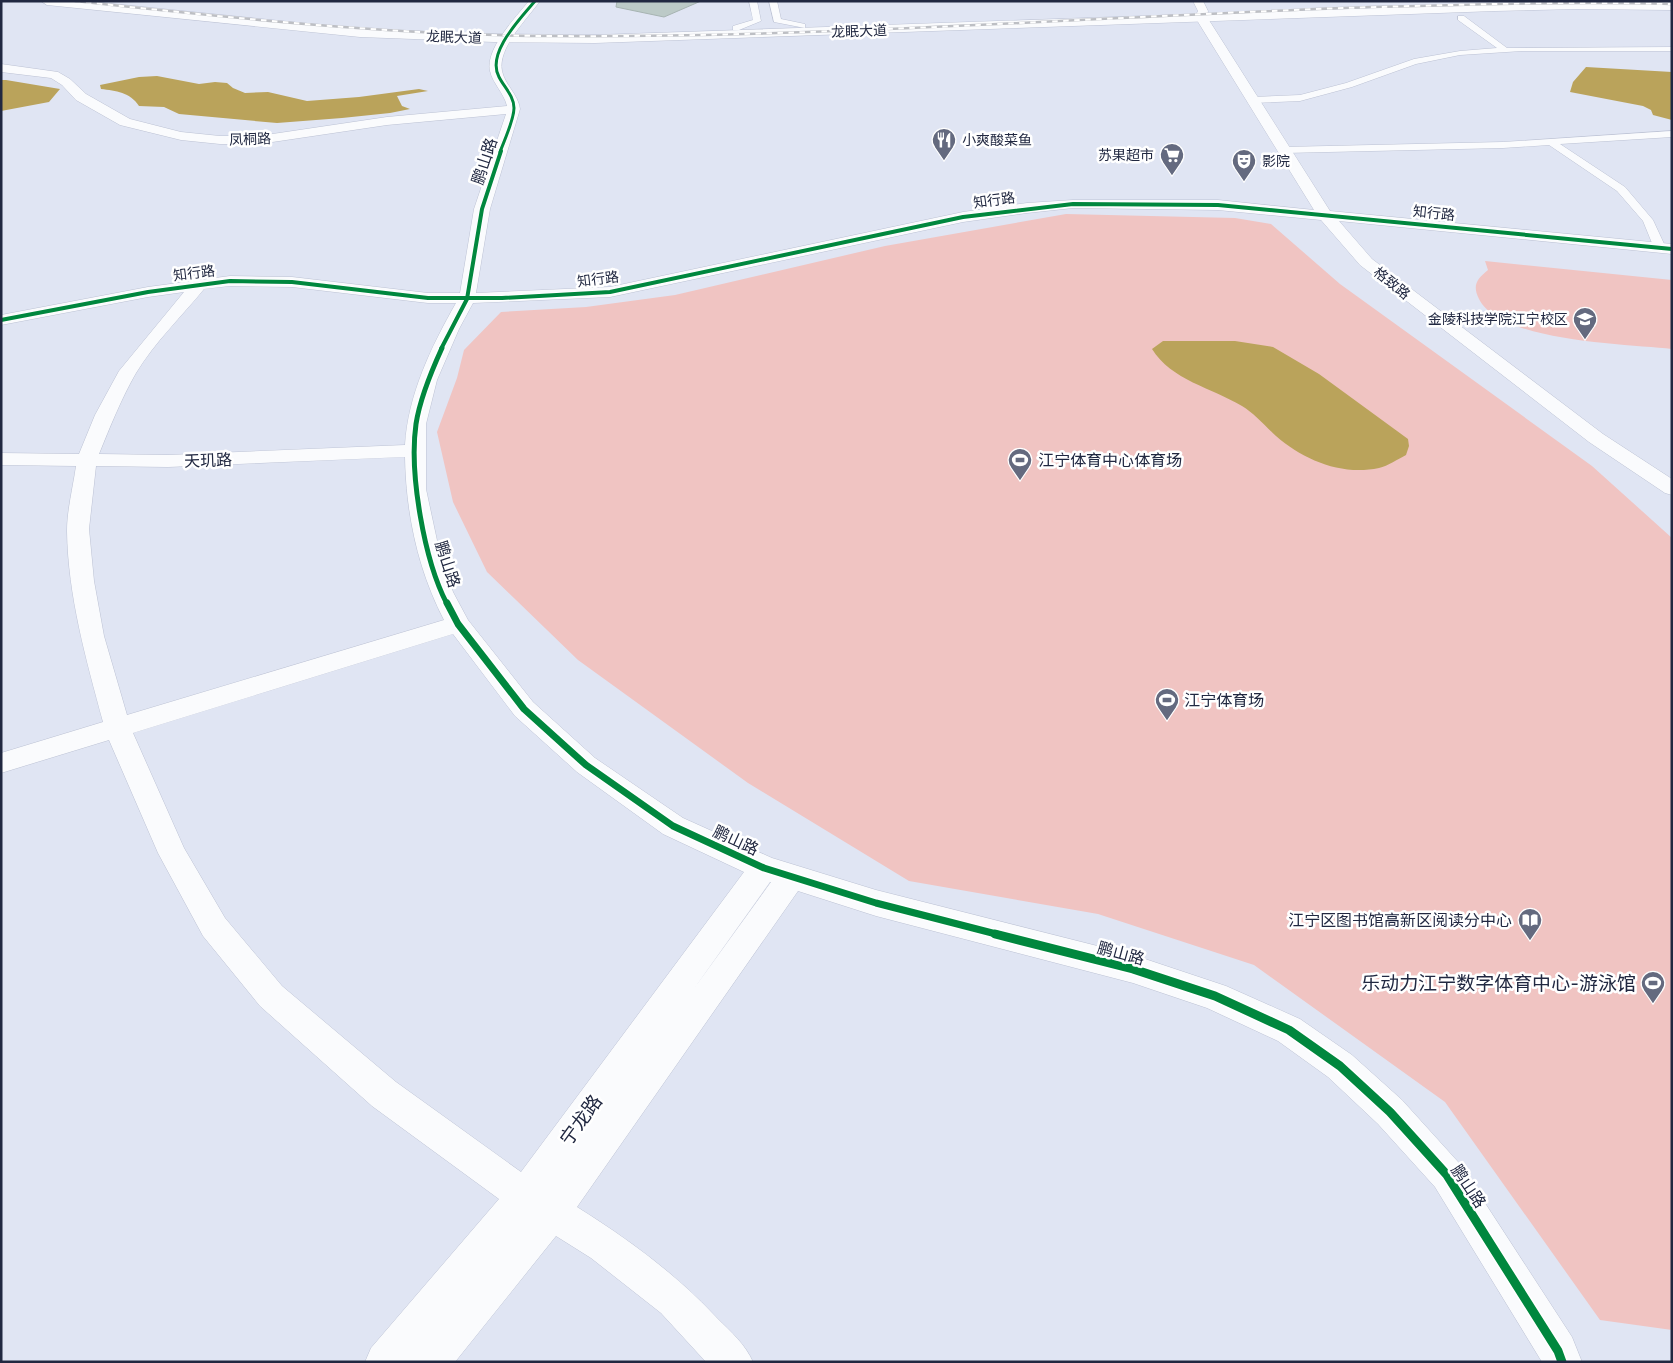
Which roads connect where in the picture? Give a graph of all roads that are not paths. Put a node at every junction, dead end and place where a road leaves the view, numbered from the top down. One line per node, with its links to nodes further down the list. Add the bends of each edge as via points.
1 (47, 1): 12 (main road, 龙眠大道, via 297,28 424,36)
2 (116, 1): 12 (main road, 龙眠大道, via 360,25)
3 (535, 1): 12 (street)
4 (753, 1): 11 (street, via 757,21)
5 (773, 1): 10 (street, via 777,20)
6 (1445, 1): 8 (main road, 龙眠大道)
7 (1672, 6): 8 (main road, 龙眠大道)
8 (1200, 10): 10 (main road, 龙眠大道); 12 (main road, 龙眠大道, via 658,38); 16 (street, 格致路)
9 (1461, 18): 14 (street)
10 (802, 26): 11 (main road, 龙眠大道)
11 (736, 28): 12 (main road, 龙眠大道)
12 (510, 35): 17 (street, via 498,56 496,70 513,98)
13 (1672, 49): 14 (street)
14 (1505, 50): 16 (street, via 1436,57 1300,98)
15 (1, 68): 17 (street, 凤桐路, via 54,74 81,98 125,122 181,136 220,140 259,140 415,118)
16 (1253, 100): 20 (street, 格致路)
17 (514, 109): 24 (street, 鹏山路, via 482,209)
18 (1672, 134): 19 (street)
19 (1552, 142): 20 (street); 22 (street, via 1620,190 1648,220)
20 (1284, 150): 21 (street, 格致路)
21 (1327, 217): 22 (street, 知行路); 24 (street, 知行路, via 1219,210 1193,205 1112,203 1027,208 963,217 610,292); 29 (street, 格致路, via 1366,262 1408,296 1596,438)
22 (1668, 250)
23 (200, 284): 24 (street, 知行路, via 260,280 428,298); 25 (street, 知行路); 28 (street, via 128,371)
24 (467, 299): 26 (street, 鹏山路, via 428,380 416,424)
25 (1, 320)
26 (415, 451): 28 (street, 天玑路, via 168,461); 30 (street, 鹏山路, via 416,489 427,545 441,592)
27 (1, 458): 28 (street, 天玑路)
28 (87, 460): 31 (street, via 78,528 83,581 92,636)
29 (1672, 489)
30 (458, 624): 31 (street); 33 (street, 鹏山路, via 524,709 586,765 674,826)
31 (116, 727): 32 (street); 34 (street, via 172,853 214,927 271,996 384,1094)
32 (1, 763)
33 (778, 873): 34 (street, 宁龙路); 38 (street, 鹏山路, via 876,903 1133,969 1215,996 1289,1030 1362,1085 1447,1175)
34 (539, 1204): 35 (street, 宁龙路); 36 (street, 宁龙路, via 468,1318); 37 (street, via 604,1245 674,1300)
35 (384, 1362)
36 (429, 1362)
37 (733, 1362)
38 (1562, 1362)

